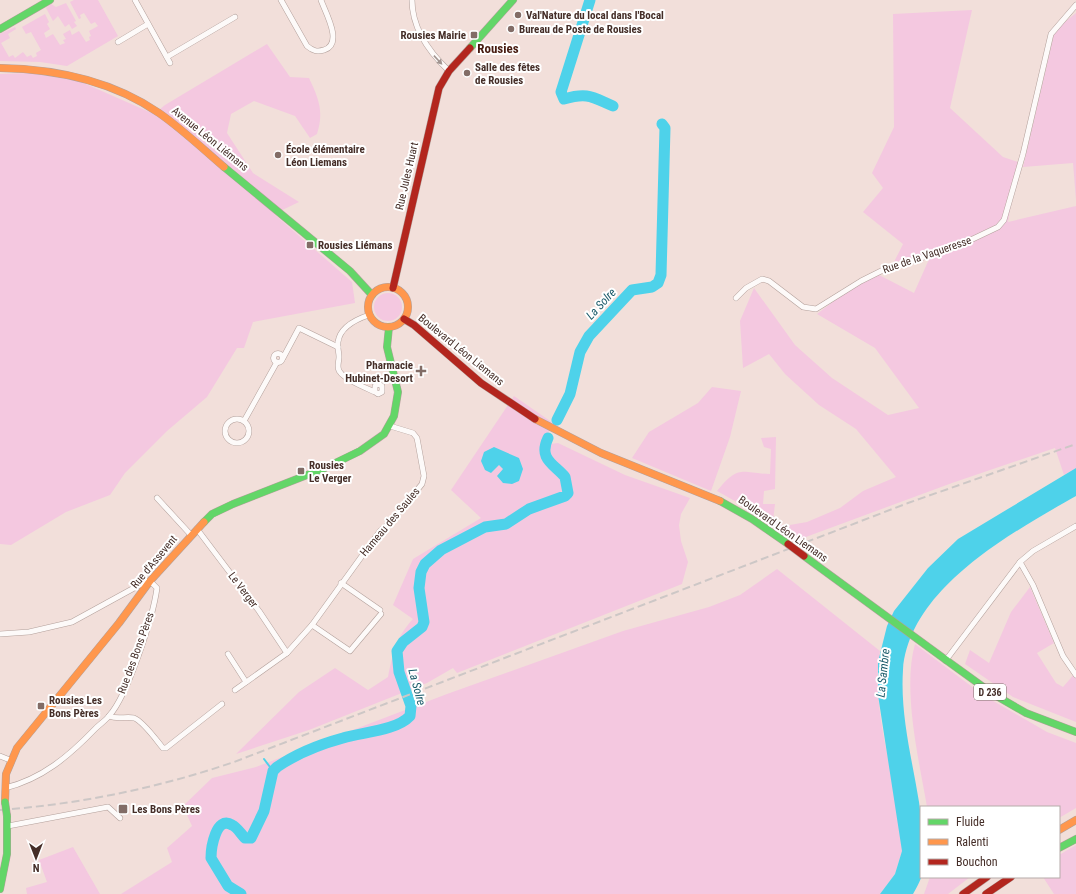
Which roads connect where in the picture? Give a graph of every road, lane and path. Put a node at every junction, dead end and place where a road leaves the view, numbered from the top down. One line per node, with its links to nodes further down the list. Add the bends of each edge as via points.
1 (50, 0): 10 (main road)
2 (135, 0): 9 (street)
3 (281, 0): 4 (street, via 307,46 313,51 328,49 333,42 334,34)
4 (321, 0)
5 (412, 0): 15 (street, one-way to 15, via 413,14 420,33 433,55)
6 (514, 0): 15 (main road, Rue Jules Huart)
7 (1076, 5): 18 (street, Rue de la Vaqueresse, via 1051,34 1023,154 1004,220 998,227 958,246 881,271 816,309 802,308 769,281 762,280 746,288)
8 (235, 17): 12 (street)
9 (148, 24): 11 (street); 12 (street)
10 (0, 29)
11 (118, 42)
12 (167, 57): 13 (street)
13 (170, 63)
14 (0, 68): 17 (main road, Avenue Léon Liémans, via 37,69 92,80 146,104 306,233)
15 (449, 71): 16 (main road, Rue Jules Huart, via 439,88)
16 (393, 288): 17 (main road, via 381,289); 20 (main road, via 401,293 407,302)
17 (372, 295): 19 (main road, via 368,304)
18 (736, 298)
19 (370, 315): 21 (main road, via 376,324); 22 (street, via 358,319 347,328 338,340)
20 (404, 319): 21 (main road, via 399,324); 37 (main road, Boulevard Léon Liemans / D 236, bridge, via 481,383 546,426 601,453 722,502 752,519)
21 (389, 327): 25 (main road, Rue d'Assevent, via 387,347 398,392 397,406)
22 (338, 348): 23 (street, via 340,373); 24 (street, via 299,328)
23 (375, 392)
24 (244, 421): 24 (street, via 233,419 227,424 225,430 229,440 236,443 245,439 248,428)
25 (390, 426): 28 (main road, Rue d'Assevent, via 375,442 360,451 318,471 217,511); 32 (street, Hameau des Saules, via 413,433 417,438 424,470 422,484 391,522 380,531)
26 (157, 498): 29 (street)
27 (1076, 526): 30 (street, via 1033,551)
28 (197, 529): 29 (main road, Rue d'Assevent); 35 (street, Le Verger, via 259,611)
29 (191, 535): 31 (main road, Rue d'Assevent)
30 (1020, 562): 37 (street); 38 (street, via 1030,579 1063,656)
31 (150, 581): 34 (street, via 134,587 72,622 29,632); 42 (street, Rue des Bons Pères, via 157,588 155,601 131,672); 45 (main road, Rue d'Assevent, via 119,623 26,736)
32 (341, 583): 33 (street); 33 (street, via 380,612 350,651)
33 (312, 624): 35 (street)
34 (0, 634)
35 (287, 653): 39 (street)
36 (228, 654): 39 (street)
37 (946, 660): 43 (main road, Boulevard Léon Liemans / D 236, via 993,694 1037,718)
38 (1076, 675)
39 (246, 682): 40 (street)
40 (235, 690)
41 (222, 704): 42 (street, via 166,748 163,748 134,718 116,719)
42 (109, 716): 46 (street, Rue des Bons Pères, via 51,768 26,782)
43 (1076, 732)
44 (0, 756): 45 (street)
45 (10, 760): 46 (main road, Rue d'Assevent)
46 (5, 788): 49 (main road, Rue d'Assevent, bridge)
47 (120, 818): 49 (street, via 108,807)
48 (1076, 820): 50 (main road)
49 (8, 826): 55 (main road, Rue d'Assevent, via 7,854)
50 (1060, 829)
51 (1076, 839): 52 (main road)
52 (1060, 847)
53 (986, 878): 56 (main road)
54 (1010, 878): 57 (main road)
55 (0, 889)
56 (964, 894)
57 (986, 894)

